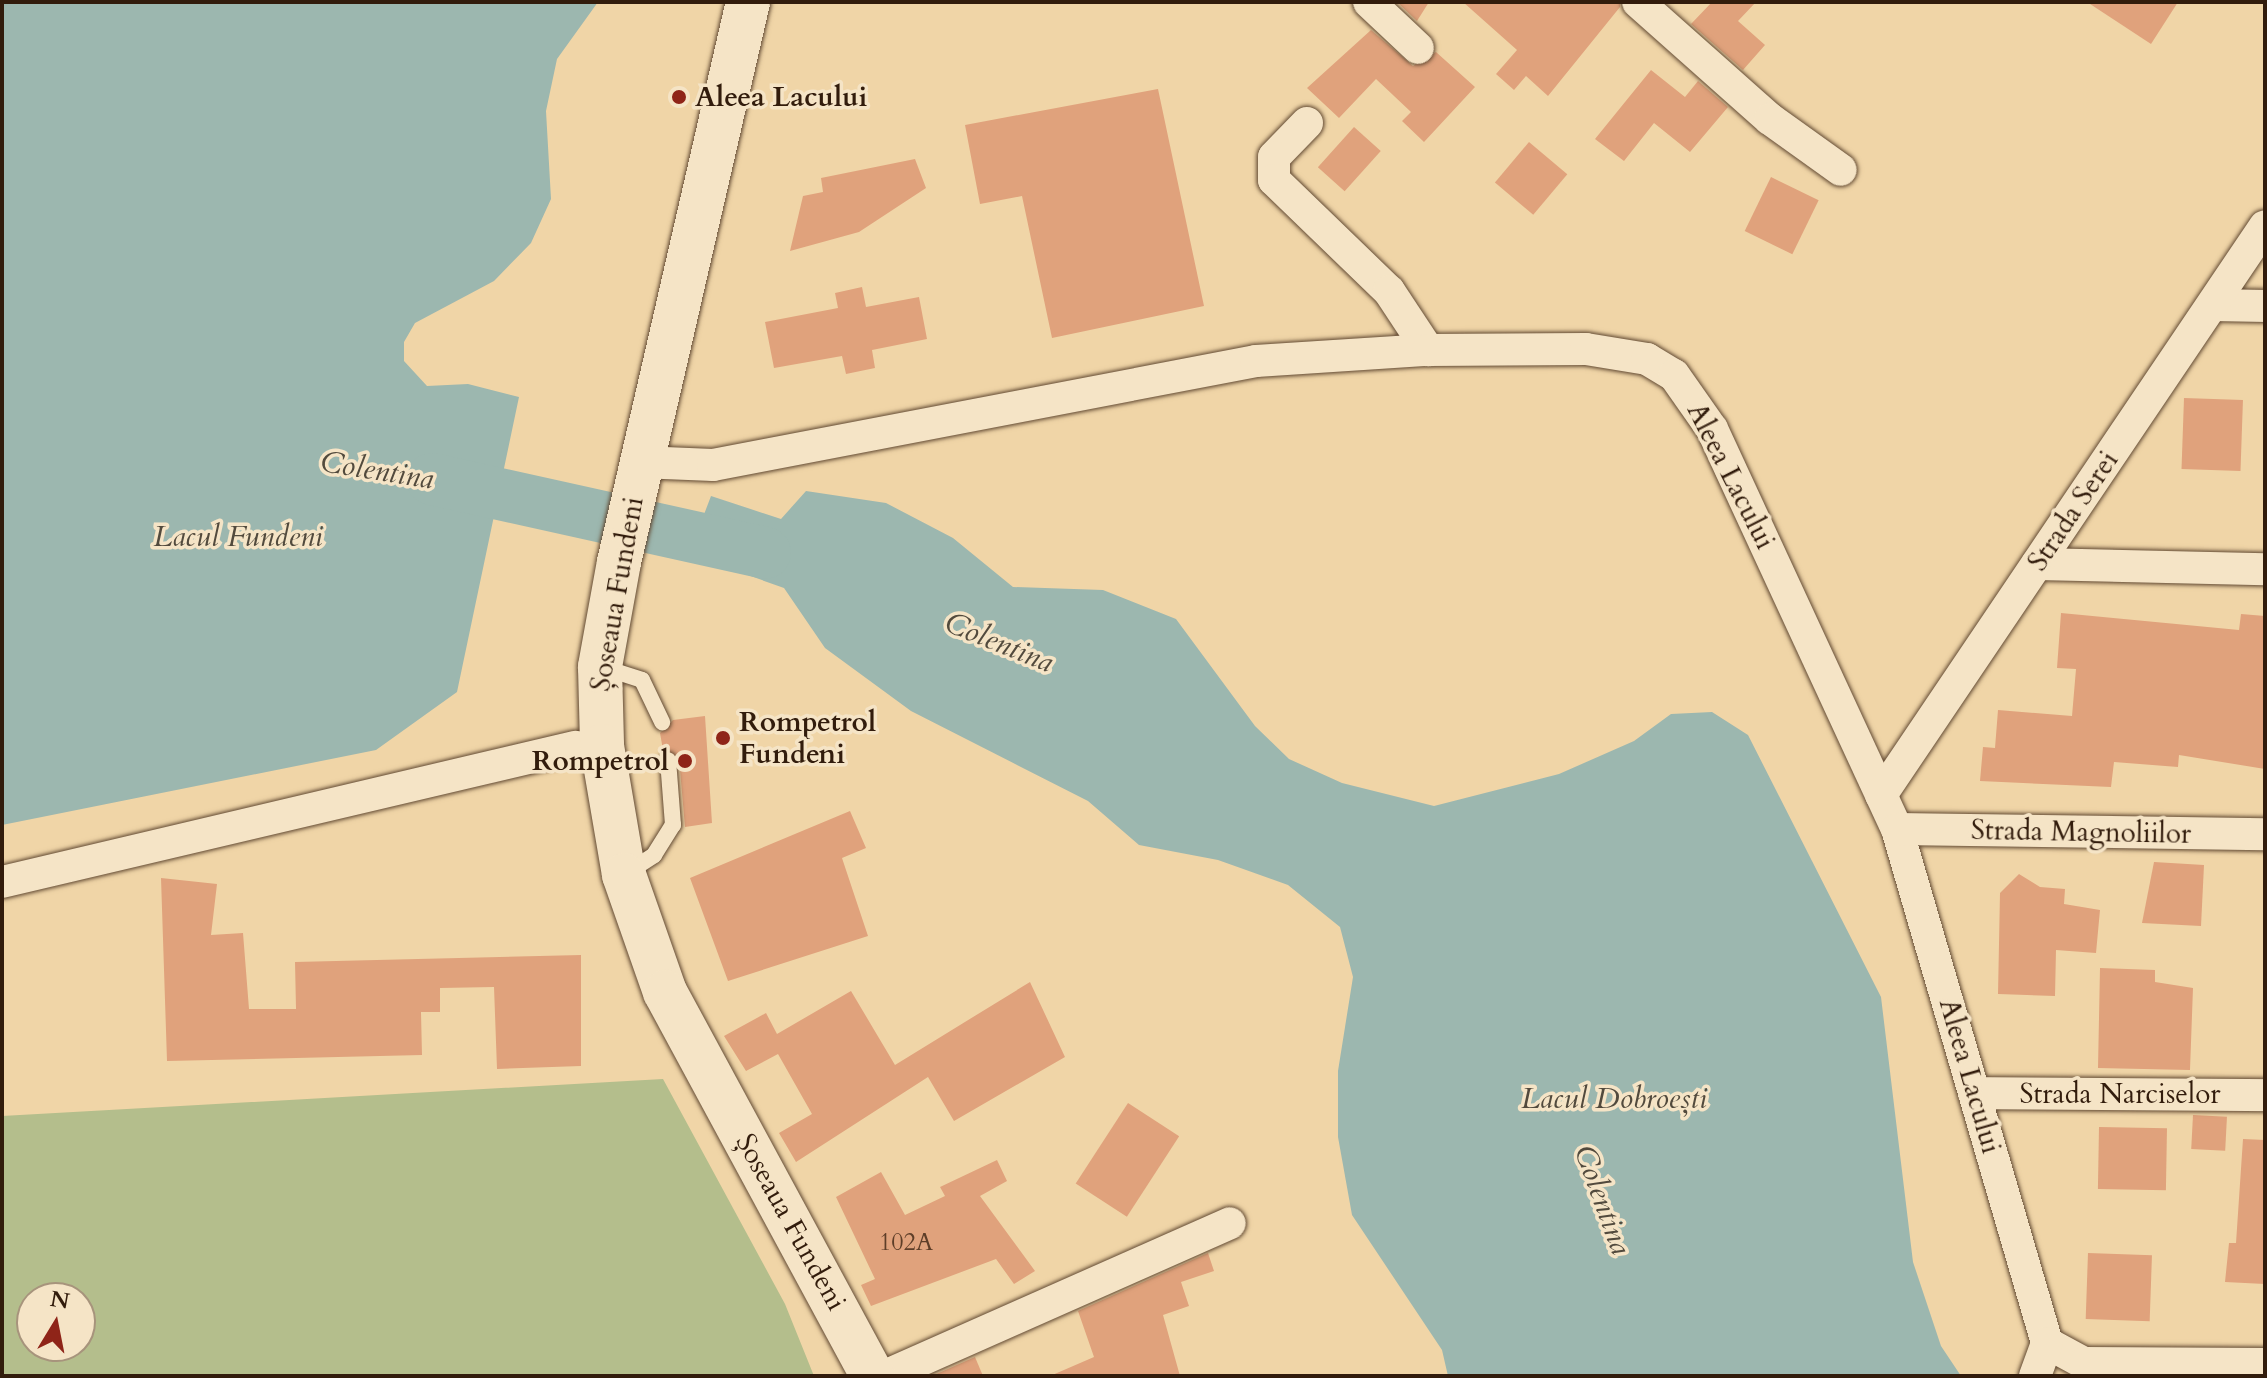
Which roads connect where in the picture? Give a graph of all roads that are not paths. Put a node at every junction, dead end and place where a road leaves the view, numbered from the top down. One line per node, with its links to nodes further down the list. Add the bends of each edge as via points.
1 (723, 2): 12 (main road, Șoseaua Fundeni)
2 (748, 2): 12 (main road, Șoseaua Fundeni)
3 (1369, 2): 5 (street)
4 (1638, 2): 7 (street, via 1770,119)
5 (1418, 48)
6 (1307, 123): 11 (street, via 1274,157 1274,180 1389,291)
7 (1841, 170)
8 (2265, 226): 9 (street, Strada Serei)
9 (2214, 305): 10 (street); 13 (street, Strada Serei)
10 (2265, 306)
11 (1428, 350): 12 (street, Aleea Lacului, via 1256,361 713,465); 19 (street, Aleea Lacului, via 1620,352 1674,375 1712,429)
12 (631, 464): 15 (main road, Șoseaua Fundeni)
13 (2037, 564): 14 (street); 19 (street, Strada Serei)
14 (2265, 569)
15 (592, 662): 16 (lane, via 642,680); 17 (main road, Șoseaua Fundeni); 22 (main road, Șoseaua Fundeni)
16 (662, 722)
17 (575, 747): 23 (street); 29 (main road, Șoseaua Fundeni, via 599,888 630,981)
18 (668, 760): 22 (lane, via 673,825 654,855)
19 (1881, 795): 20 (street, Aleea Lacului)
20 (1897, 829): 21 (street, Strada Magnoliilor); 24 (street, Aleea Lacului)
21 (2265, 834)
22 (624, 875): 30 (main road, Șoseaua Fundeni, via 681,1027 814,1256)
23 (2, 882)
24 (1974, 1093): 25 (street, Strada Narciselor); 27 (street, Aleea Lacului)
25 (2265, 1095)
26 (1230, 1223): 31 (street)
27 (2047, 1343): 28 (street, via 2084,1363); 32 (street)
28 (2265, 1364)
29 (842, 1376)
30 (873, 1376)
31 (885, 1376)
32 (2035, 1376)

